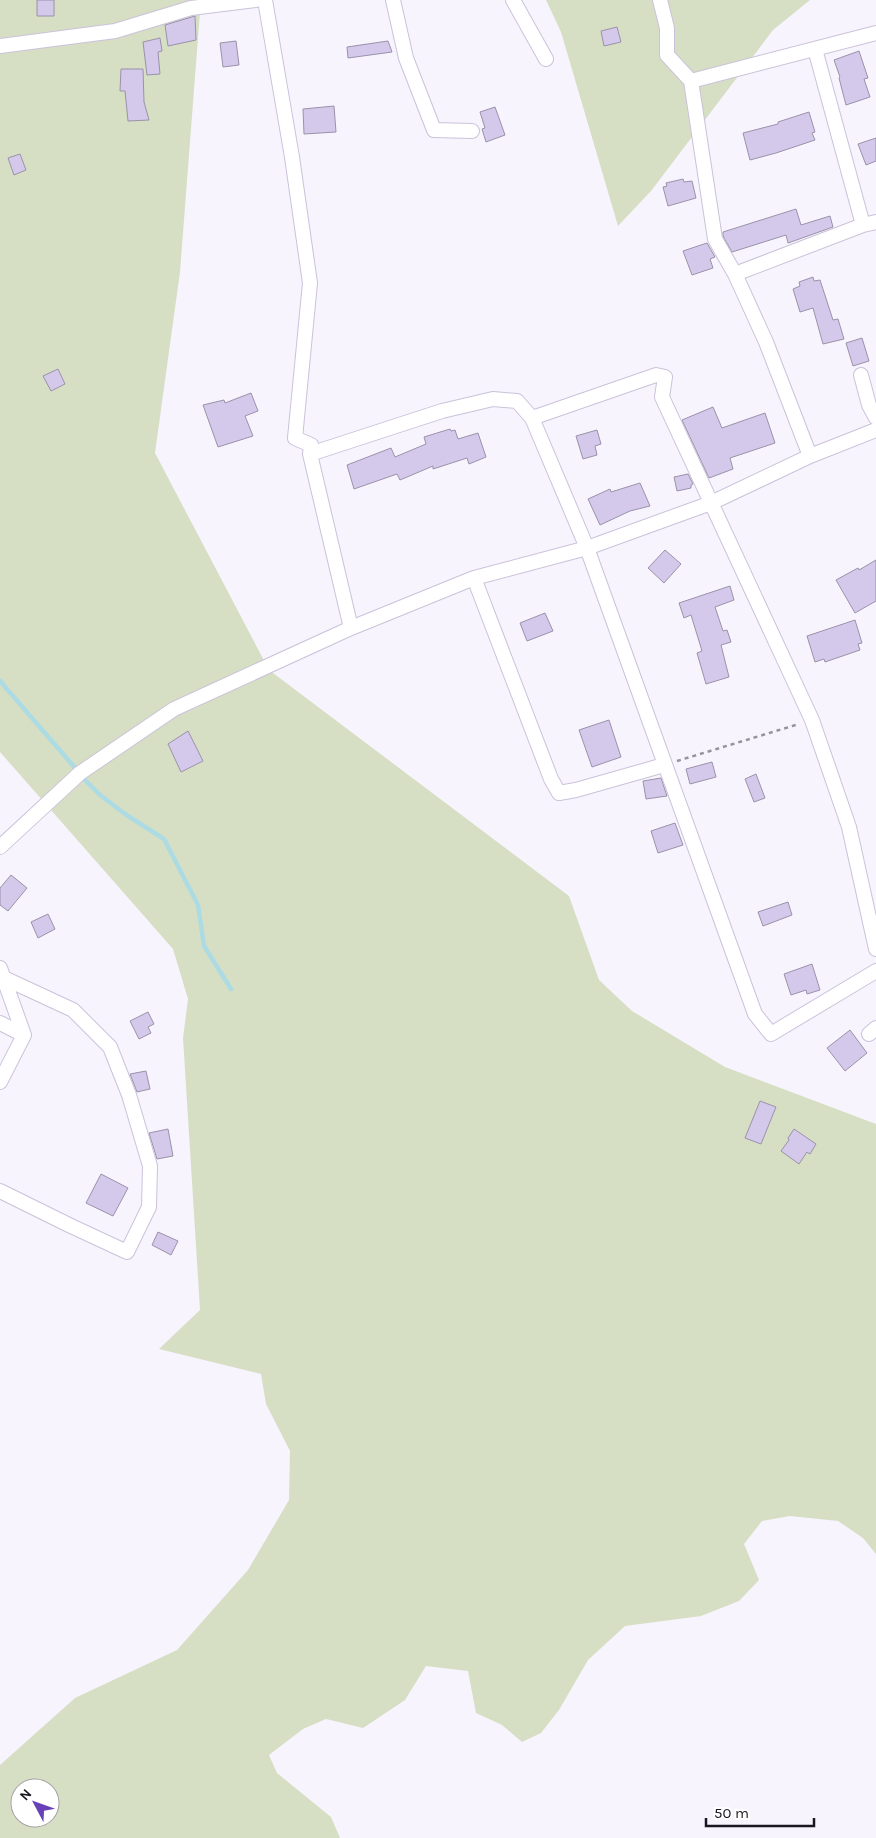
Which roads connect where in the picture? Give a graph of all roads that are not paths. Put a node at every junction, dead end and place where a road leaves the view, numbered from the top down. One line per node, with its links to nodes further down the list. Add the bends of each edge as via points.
1 (256, 0): 7 (street, via 191,8 115,31)
2 (265, 0): 18 (street, via 310,283 295,438 311,445)
3 (393, 0): 11 (street, via 406,58 434,130)
4 (513, 0): 9 (street)
5 (660, 0): 10 (street, via 667,28 667,55)
6 (876, 33): 8 (street)
7 (0, 46)
8 (815, 49): 10 (street); 12 (street)
9 (546, 59)
10 (691, 81): 13 (street, via 715,239)
11 (472, 130)
12 (869, 224): 13 (street)
13 (735, 274): 19 (street, via 766,342)
14 (861, 376): 16 (street)
15 (532, 418): 18 (street, via 516,401 493,399 442,411); 20 (street, via 656,375 665,377 662,397); 21 (street)
16 (876, 418)
17 (876, 430): 19 (street)
18 (310, 454): 23 (street)
19 (810, 456): 20 (street)
20 (711, 503): 21 (street); 26 (street, via 812,720 849,827)
21 (587, 548): 22 (street); 24 (street)
22 (474, 578): 23 (street); 24 (street, via 559,793)
23 (351, 628): 25 (street, via 174,709 80,774)
24 (664, 765): 27 (street, via 755,1014 771,1034)
25 (0, 847)
26 (876, 949)
27 (876, 971)
28 (2, 973): 30 (street); 32 (street, via 73,1010 110,1047 129,1095 150,1166 149,1207 127,1252)
29 (0, 1023): 30 (street)
30 (24, 1035): 31 (street)
31 (0, 1082)
32 (0, 1190)

